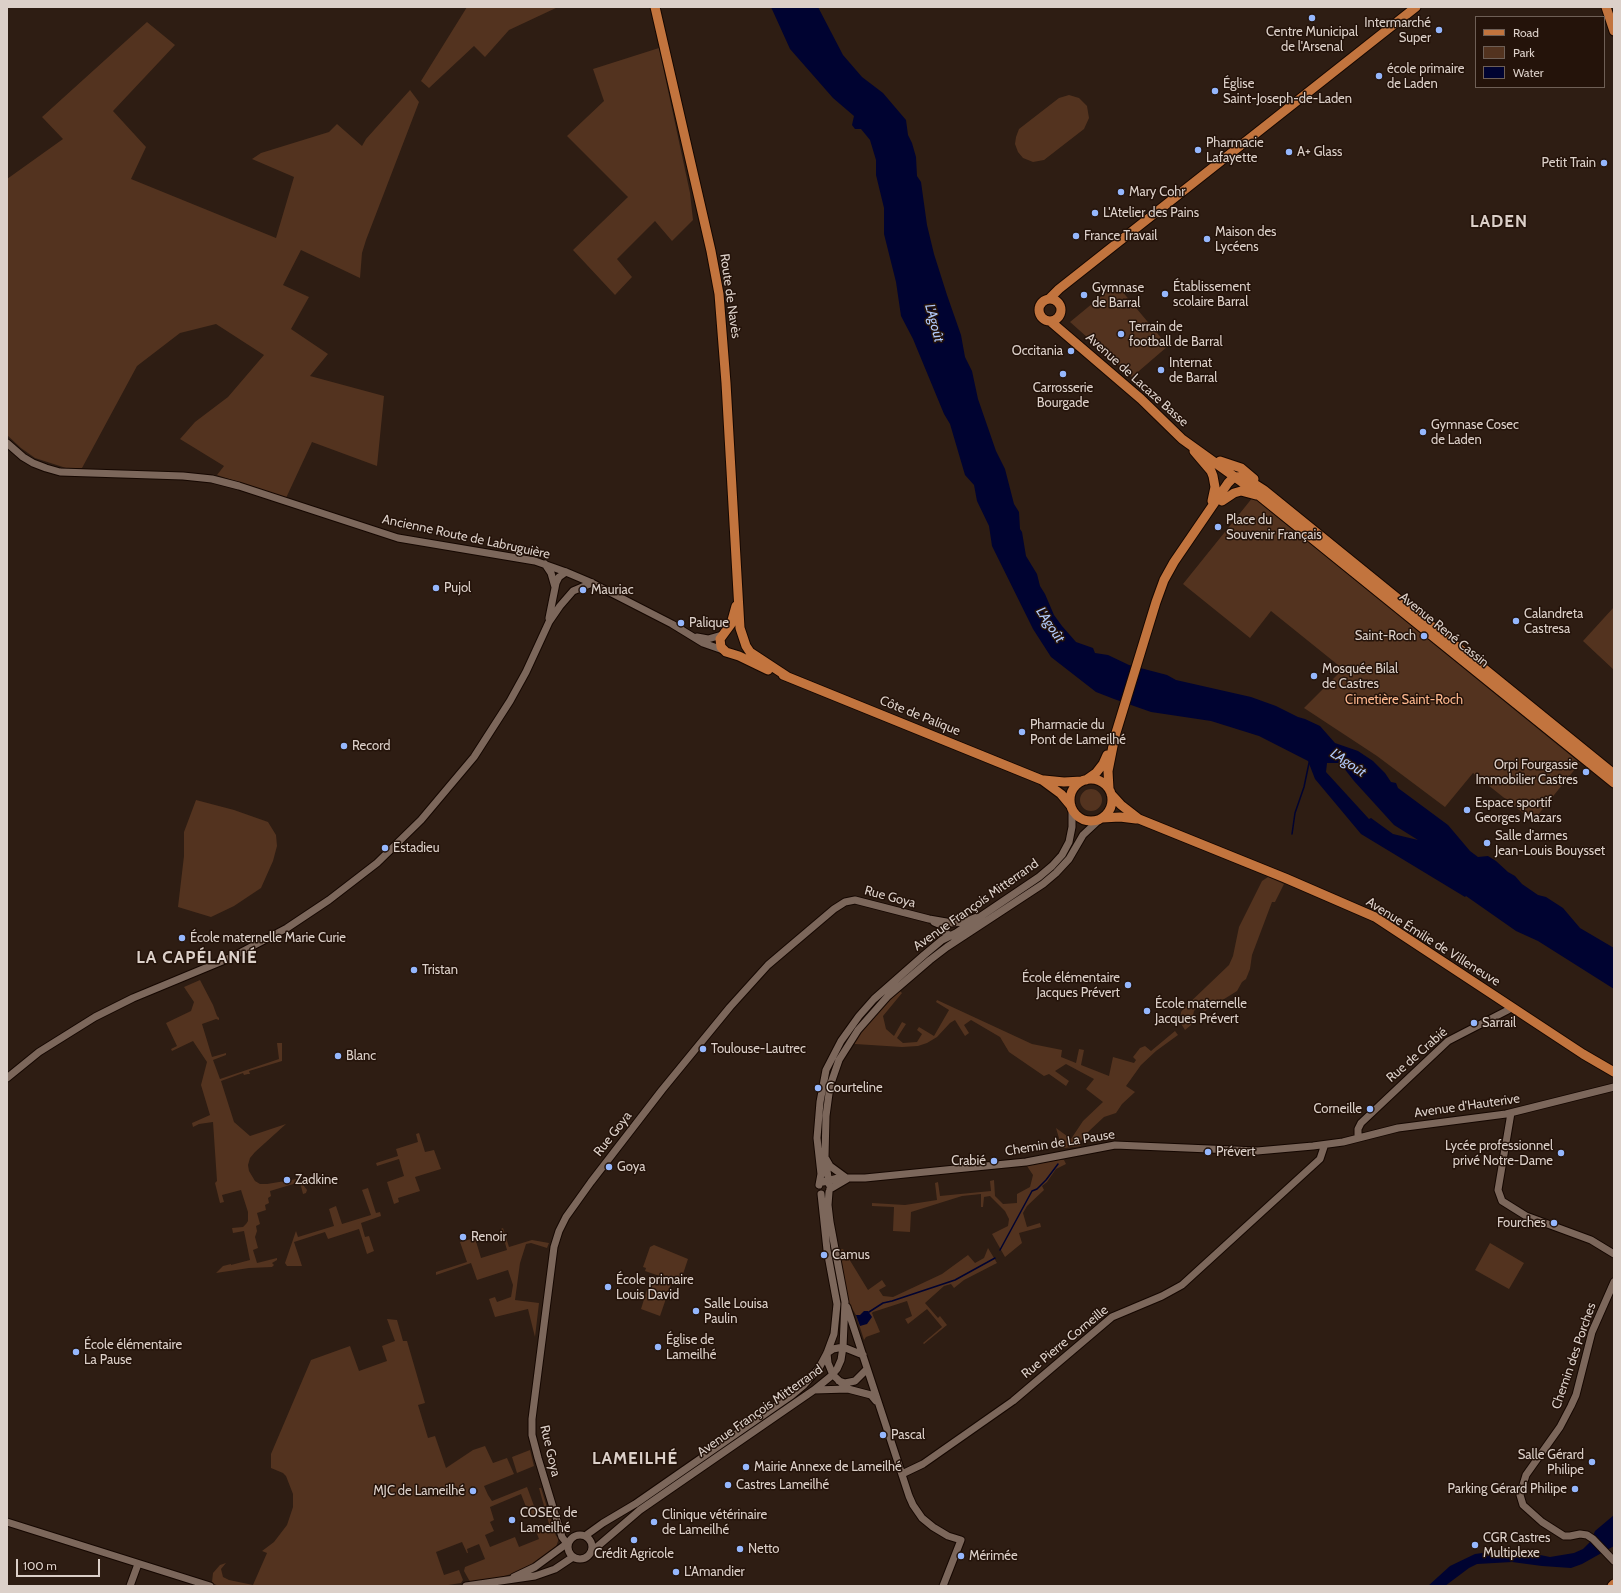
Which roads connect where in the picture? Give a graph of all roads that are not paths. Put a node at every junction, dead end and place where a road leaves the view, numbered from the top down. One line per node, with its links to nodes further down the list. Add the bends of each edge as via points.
1 (655, 7): 27 (main road, Route de Navès, via 719,294)
2 (1416, 7): 6 (main road)
3 (1422, 7): 6 (main road, via 1314,93)
4 (1606, 7): 5 (main road)
5 (1614, 32)
6 (1294, 105): 7 (main road)
7 (1066, 285): 8 (main road); 9 (main road)
8 (1049, 299): 9 (main road, via 1057,301); 10 (main road, via 1043,302 1039,310 1044,319)
9 (1060, 310): 10 (main road, via 1056,319); 11 (main road, via 1061,320)
10 (1050, 321): 11 (main road, Avenue de Lacaze Basse)
11 (1068, 335): 13 (main road, Avenue de Lacaze Basse)
12 (7, 443): 21 (street, Ancienne Route de Labruguière, via 33,463 53,470 212,479 396,538)
13 (1188, 443): 14 (main road); 19 (main road, via 1213,476 1215,487)
14 (1208, 457): 15 (main road); 16 (main road)
15 (1229, 464): 16 (main road); 17 (main road, via 1245,471)
16 (1236, 477): 17 (main road); 18 (main road, via 1235,483); 19 (main road, via 1230,480)
17 (1261, 493): 18 (main road, via 1234,493); 34 (main road, Avenue René Cassin)
18 (1222, 501): 20 (main road)
19 (1209, 509): 20 (main road)
20 (1195, 531): 35 (main road, via 1164,580)
21 (544, 564): 22 (street, Ancienne Route de Labruguière); 25 (street, via 551,573)
22 (566, 572): 23 (street, Ancienne Route de Labruguière); 25 (street, via 559,577)
23 (575, 576): 24 (street, Ancienne Route de Labruguière); 26 (street, via 578,582)
24 (592, 583): 26 (street); 30 (street, Ancienne Route de Labruguière)
25 (555, 588): 28 (street)
26 (573, 591): 28 (street)
27 (738, 595): 29 (main road, via 732,621); 31 (main road, Route de Navès)
28 (549, 622): 50 (street, via 519,685 474,757 421,820 371,868 287,928 232,957 133,998 95,1017 39,1052)
29 (724, 633): 30 (street, via 708,639); 31 (main road, via 736,630); 32 (main road, via 719,643)
30 (691, 635): 32 (street, Ancienne Route de Labruguière, via 703,643)
31 (743, 638): 32 (main road, via 739,651); 33 (main road, via 750,652)
32 (728, 652): 33 (main road)
33 (788, 677): 37 (main road, Côte de Palique)
34 (1497, 685): 36 (main road, Avenue René Cassin); 39 (main road, Avenue René Cassin)
35 (1115, 736): 38 (main road, via 1103,764 1096,773); 40 (main road, via 1108,771)
36 (1614, 774)
37 (1042, 780): 38 (main road, Côte de Palique); 41 (main road, Côte de Palique, via 1061,794)
38 (1084, 780): 40 (main road, via 1102,782); 41 (main road, via 1077,785 1071,795)
39 (1614, 783)
40 (1110, 792): 42 (main road, via 1111,808); 43 (main road, Avenue Émilie de Villeneuve, via 1121,805)
41 (1071, 808): 42 (main road, via 1086,821); 44 (street, Avenue François Mitterrand, via 1072,827 1069,842 1056,863)
42 (1100, 819): 43 (main road, Avenue Émilie de Villeneuve); 47 (street, Avenue François Mitterrand, via 1085,833 1069,859 1053,876)
43 (1139, 819): 48 (main road, Avenue Émilie de Villeneuve, via 1370,915)
44 (977, 917): 46 (street, Rue Goya); 47 (street, Avenue François Mitterrand)
45 (928, 919): 46 (street, Rue Goya); 47 (street, Rue Goya); 71 (street, Rue Goya, via 855,900 842,903 818,921 768,965 730,1007 626,1136 566,1217 554,1247 532,1419 534,1443)
46 (952, 923): 47 (street)
47 (953, 937): 55 (street, Avenue François Mitterrand, via 872,1012 848,1044 836,1066 830,1086); 57 (street, Avenue François Mitterrand, via 945,936 870,1003 852,1025 832,1058 824,1078 819,1108 818,1146 821,1174)
48 (1510, 1006): 49 (main road, Avenue Émilie de Villeneuve); 53 (street, Rue de Crabié, via 1508,1010 1448,1041 1361,1123)
49 (1614, 1072)
50 (7, 1078)
51 (1614, 1087): 52 (street, Avenue d'Hauterive)
52 (1511, 1113): 53 (street, Avenue d'Hauterive, via 1398,1128); 58 (street, via 1498,1190 1502,1201 1526,1216 1591,1240)
53 (1358, 1138): 54 (street, Avenue d'Hauterive)
54 (1324, 1145): 56 (street, Chemin de La Pause, via 1258,1151 1115,1145 1026,1162); 69 (street, Rue Pierre Corneille, via 1320,1159 1182,1284 1162,1296 1112,1317 1013,1401 923,1464)
55 (825, 1156): 56 (street, via 830,1166); 57 (street, Avenue François Mitterrand)
56 (847, 1179): 57 (street, Chemin de La Pause, via 838,1178)
57 (826, 1185): 60 (street, Avenue François Mitterrand); 62 (street, Avenue François Mitterrand, via 818,1190 821,1194 827,1250 837,1304 835,1327)
58 (1614, 1254)
59 (1614, 1282): 78 (street, Chemin des Porches, via 1592,1332 1574,1400 1565,1420 1526,1475 1520,1490 1521,1500 1536,1517 1564,1536 1587,1535)
60 (845, 1302): 61 (street, Avenue François Mitterrand); 63 (street)
61 (844, 1347): 62 (street, via 832,1349); 63 (street); 65 (street, Avenue François Mitterrand)
62 (827, 1353): 65 (street); 72 (street, Avenue François Mitterrand, via 814,1374 792,1395)
63 (863, 1355): 64 (street)
64 (867, 1369): 66 (street, via 858,1379); 68 (street)
65 (833, 1375): 66 (street); 67 (street, Avenue François Mitterrand)
66 (843, 1385): 67 (street); 68 (street)
67 (814, 1390): 75 (street, Avenue François Mitterrand, via 640,1510)
68 (873, 1395): 69 (street, via 878,1402)
69 (902, 1474): 85 (street, via 911,1501 922,1518 939,1531 961,1540)
70 (7, 1522): 79 (street)
71 (560, 1529): 73 (street, Rue Goya); 74 (street)
72 (585, 1536): 74 (street, via 578,1535); 75 (street, via 590,1541)
73 (562, 1537): 74 (street, Rue Goya); 76 (street)
74 (569, 1542): 76 (street); 77 (street, via 569,1552)
75 (591, 1552): 77 (street, via 583,1558)
76 (553, 1554): 80 (street, via 534,1567)
77 (573, 1557): 80 (street, via 545,1573)
78 (1614, 1561)
79 (138, 1564): 82 (street); 83 (street)
80 (506, 1580): 84 (street)
81 (1614, 1584): 86 (main road)
82 (130, 1586)
83 (210, 1586)
84 (466, 1586)
85 (943, 1586)
86 (1612, 1586)

